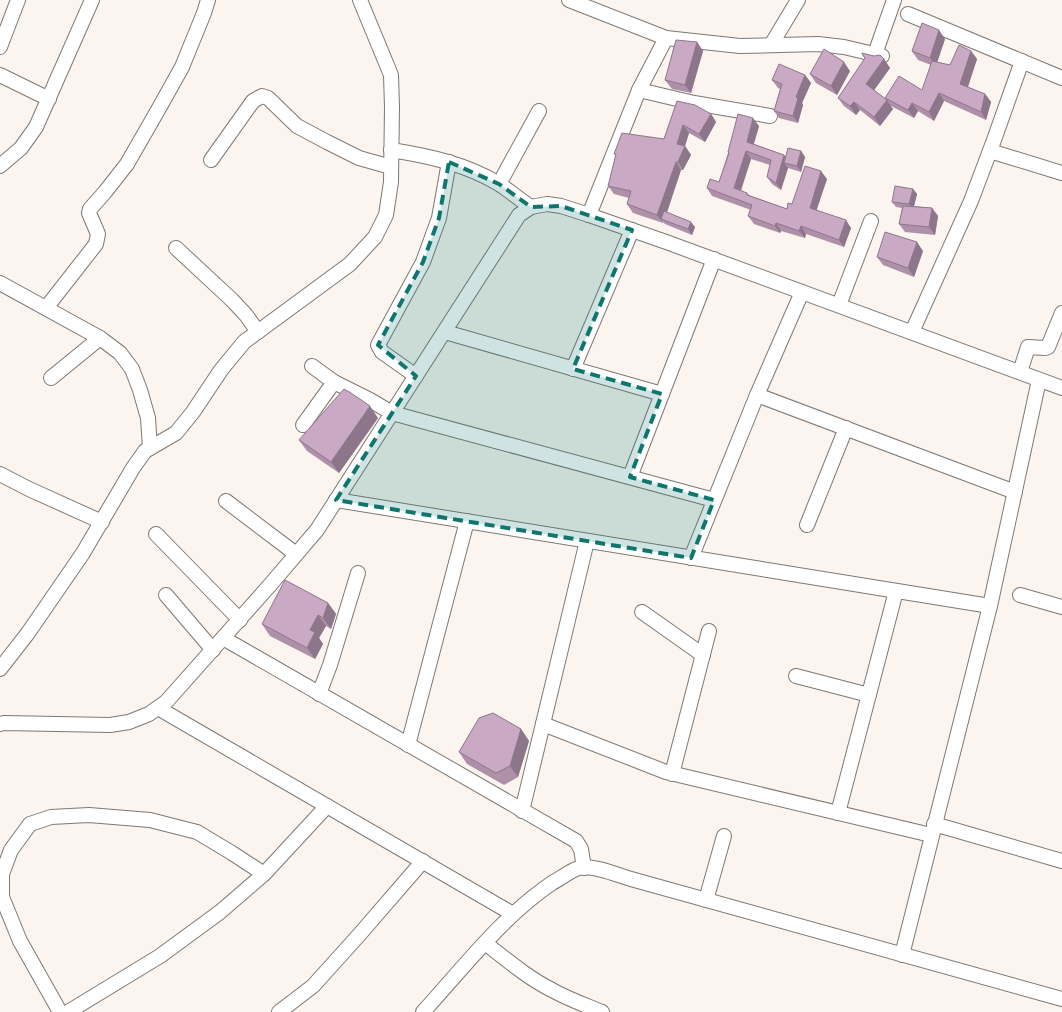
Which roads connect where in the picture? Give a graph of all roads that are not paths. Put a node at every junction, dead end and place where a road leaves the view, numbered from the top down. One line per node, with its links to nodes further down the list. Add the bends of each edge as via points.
1 (18, 0): 11 (street)
2 (92, 0): 16 (street)
3 (208, 0): 36 (street, via 182,67 158,110 127,164 90,208 98,234 96,244)
4 (360, 0): 19 (street, via 391,75)
5 (569, 0): 9 (street)
6 (798, 0): 10 (street)
7 (894, 0): 10 (street, via 879,55 818,44)
8 (908, 14): 12 (street)
9 (666, 38): 10 (street, via 740,46); 15 (street)
10 (771, 45)
11 (0, 47)
12 (1022, 61): 14 (street); 20 (street)
13 (0, 75): 16 (street)
14 (1062, 78)
15 (639, 90): 18 (street); 28 (street)
16 (49, 100): 23 (street, via 21,148)
17 (539, 111): 26 (street)
18 (770, 116)
19 (392, 150): 22 (street); 24 (street)
20 (990, 151): 25 (street); 40 (street)
21 (211, 160): 24 (street, via 253,101 262,96 298,126 327,142 359,158)
22 (449, 162): 26 (street); 45 (street, via 439,218 424,262 378,345 382,352)
23 (0, 166)
24 (391, 167): 38 (street, via 386,215 376,237 350,264)
25 (1062, 172)
26 (499, 184): 27 (street)
27 (531, 207): 28 (street, via 547,204); 39 (street, via 519,215)
28 (589, 215): 30 (street)
29 (871, 221): 35 (street)
30 (632, 230): 32 (street); 43 (street)
31 (176, 248): 38 (street, via 232,300)
32 (714, 260): 34 (street); 50 (street)
33 (0, 283): 36 (street)
34 (802, 292): 35 (street); 51 (street)
35 (839, 305): 40 (street)
36 (46, 308): 41 (street)
37 (1062, 313): 44 (street, via 1048,346 1028,347)
38 (258, 332): 55 (street, via 244,342 221,370 176,433)
39 (445, 332): 43 (street); 45 (street)
40 (912, 332): 44 (street)
41 (100, 338): 46 (street); 55 (street, via 120,353 132,369 148,418)
42 (312, 366): 48 (street)
43 (573, 368): 50 (street)
44 (1020, 372): 47 (street)
45 (416, 376): 52 (street)
46 (51, 378)
47 (1039, 380): 49 (street); 58 (street)
48 (334, 382): 52 (street); 53 (street)
49 (1062, 388)
50 (662, 394): 57 (street)
51 (758, 395): 54 (street); 60 (street)
52 (392, 413): 57 (street); 59 (street)
53 (303, 426)
54 (846, 428): 58 (street); 64 (street)
55 (150, 448): 63 (street, via 139,458)
56 (0, 474): 63 (street)
57 (630, 477): 60 (street)
58 (1014, 492): 73 (street)
59 (336, 500): 62 (street); 67 (street, via 317,530)
60 (714, 500): 68 (street)
61 (226, 501): 67 (street)
62 (467, 521): 66 (street); 88 (street)
63 (102, 522): 81 (street, via 28,633)
64 (807, 525)
65 (156, 534): 76 (street)
66 (587, 541): 68 (street); 87 (street)
67 (296, 554): 76 (street)
68 (691, 558): 70 (street)
69 (358, 573): 83 (street)
70 (896, 591): 73 (street); 84 (street)
71 (1020, 595): 74 (street)
72 (166, 596): 79 (street)
73 (990, 606): 93 (street)
74 (1062, 607)
75 (642, 612): 80 (street)
76 (240, 620): 78 (street)
77 (709, 631): 80 (street)
78 (222, 638): 79 (street); 83 (street)
79 (212, 650): 85 (street)
80 (703, 655): 89 (street)
81 (0, 668)
82 (796, 676): 84 (street)
83 (319, 694): 88 (street)
84 (869, 695): 92 (street)
85 (158, 708): 86 (street, via 129,722 110,725); 90 (street)
86 (0, 724)
87 (543, 724): 89 (street); 91 (street)
88 (408, 745): 91 (street)
89 (672, 774): 92 (street)
90 (327, 806): 95 (street); 98 (street)
91 (522, 810): 97 (street, via 576,841 581,849)
92 (838, 813): 93 (street)
93 (933, 829): 96 (street); 102 (street)
94 (724, 836): 99 (street)
95 (423, 861): 100 (street); 107 (street, via 313,986)
96 (1062, 861)
97 (584, 868): 99 (street, via 596,868); 100 (street, via 561,878)
98 (264, 874): 105 (street, via 197,832 150,820 89,814 51,817 30,824 10,850 2,874 2,897 20,941); 106 (street, via 220,912 160,956)
99 (706, 900): 102 (street)
100 (513, 914): 101 (street)
101 (485, 943): 104 (street, via 550,990); 108 (street)
102 (902, 955): 103 (street)
103 (1062, 999)
104 (577, 1002): 109 (street); 110 (street)
105 (60, 1012)
106 (68, 1012)
107 (279, 1012)
108 (423, 1012)
109 (564, 1012)
110 (602, 1012)

